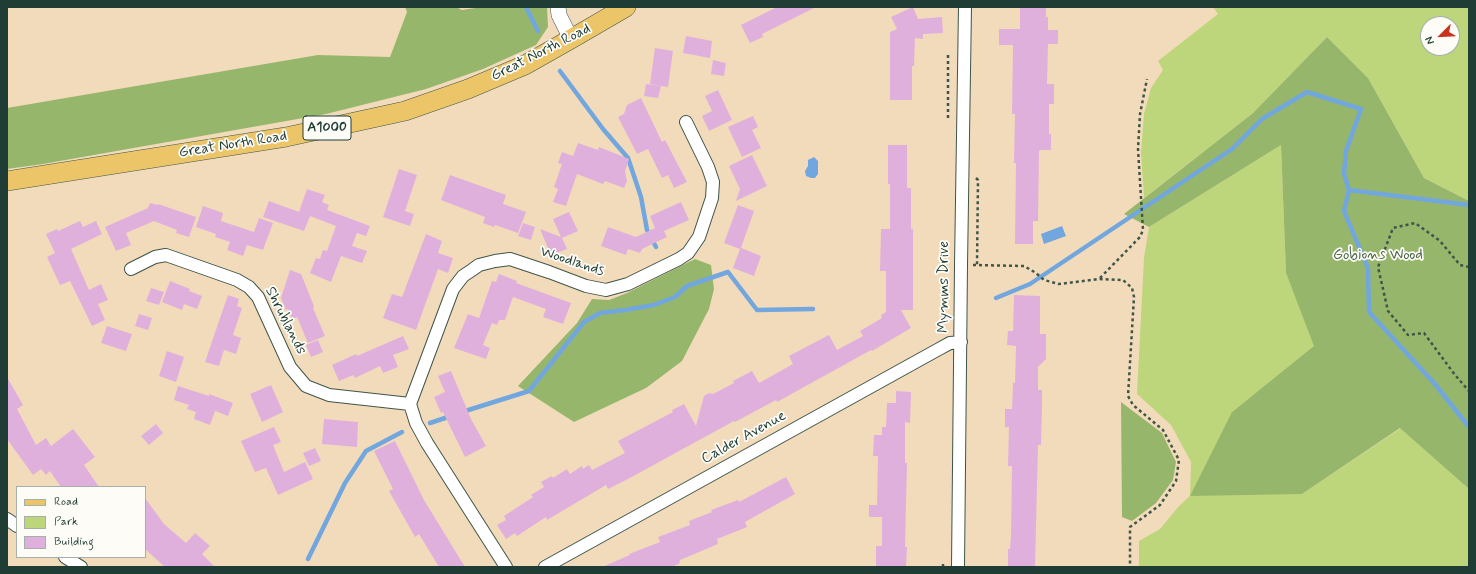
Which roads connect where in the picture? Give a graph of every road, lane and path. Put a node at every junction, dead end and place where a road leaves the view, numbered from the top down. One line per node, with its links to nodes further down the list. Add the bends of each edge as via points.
1 (558, 7): 4 (street, via 559,15)
2 (626, 7): 4 (main road, Great North Road / A1000)
3 (965, 7): 10 (street, Mymms Drive)
4 (571, 39): 9 (main road, Great North Road / A1000, via 468,89 405,111 286,138)
5 (948, 55): 8 (path)
6 (1147, 79): 13 (path, via 1140,114 1138,149 1143,230 1140,237)
7 (686, 122): 16 (street, Woodlands, via 713,182 712,198 699,237 688,253 628,284 606,290 586,286 510,259 475,268 463,276 453,289)
8 (948, 124)
9 (7, 181)
10 (961, 265): 13 (path, via 1024,266 1044,280 1058,284); 14 (street, Mymms Drive)
11 (1469, 267): 15 (path, via 1460,265 1440,241 1415,223 1393,228 1378,267 1388,311 1408,335 1424,333)
12 (131, 269): 16 (street, Shrublands, via 155,257 166,255 237,280 249,287 258,297 290,367 306,386 329,395)
13 (1099, 279): 24 (path, via 1123,280 1132,288 1134,297 1128,396 1133,405 1163,430 1179,460 1176,481 1160,505 1130,527)
14 (961, 342): 22 (street, Calder Avenue, via 950,343); 23 (street, Mymms Drive)
15 (1469, 390)
16 (410, 404): 21 (street, via 416,423 427,443)
17 (7, 519): 18 (street)
18 (16, 525)
19 (68, 558): 20 (street)
20 (81, 567)
21 (506, 567)
22 (545, 567)
23 (958, 567)
24 (1130, 567)

